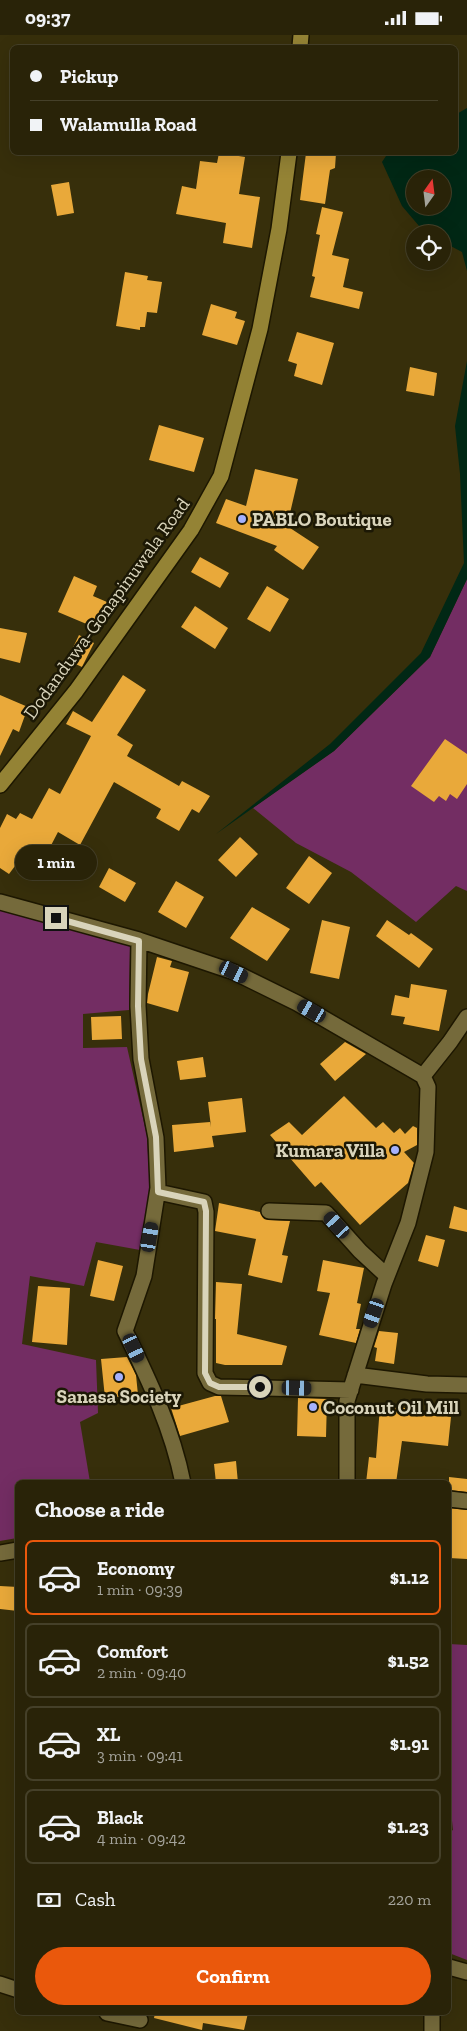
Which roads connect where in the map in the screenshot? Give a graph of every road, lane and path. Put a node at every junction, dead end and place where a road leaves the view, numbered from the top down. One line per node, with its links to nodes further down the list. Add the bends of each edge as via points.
1 (289, 155): 2 (main road, Dodanduwa-Gonapinuwala Road, via 260,329 221,475 186,538 76,691)
2 (0, 785)
3 (0, 902): 4 (street)
4 (139, 941): 6 (street, via 234,972 297,1003); 7 (street, via 141,1059 156,1137)
5 (467, 1017): 6 (street)
6 (423, 1076): 9 (street, via 428,1087 426,1152 408,1223)
7 (158, 1192): 12 (street, via 204,1202 205,1373 210,1383 219,1387); 13 (street, via 144,1276 126,1331 177,1451)
8 (269, 1211): 9 (street, via 326,1213)
9 (387, 1276): 10 (street)
10 (355, 1375): 11 (street, via 427,1384); 12 (street)
11 (467, 1385)
12 (351, 1390): 14 (street, via 347,1401)
13 (182, 1480)
14 (346, 1480)
15 (451, 1499): 16 (street)
16 (467, 1501)
17 (15, 1550): 18 (street)
18 (0, 1553)
19 (451, 1968): 20 (street)
20 (467, 1972)
21 (0, 1984): 22 (street)
22 (15, 1988)
23 (115, 2015): 25 (street)
24 (432, 2015): 26 (street)
25 (140, 2021)
26 (432, 2031)

